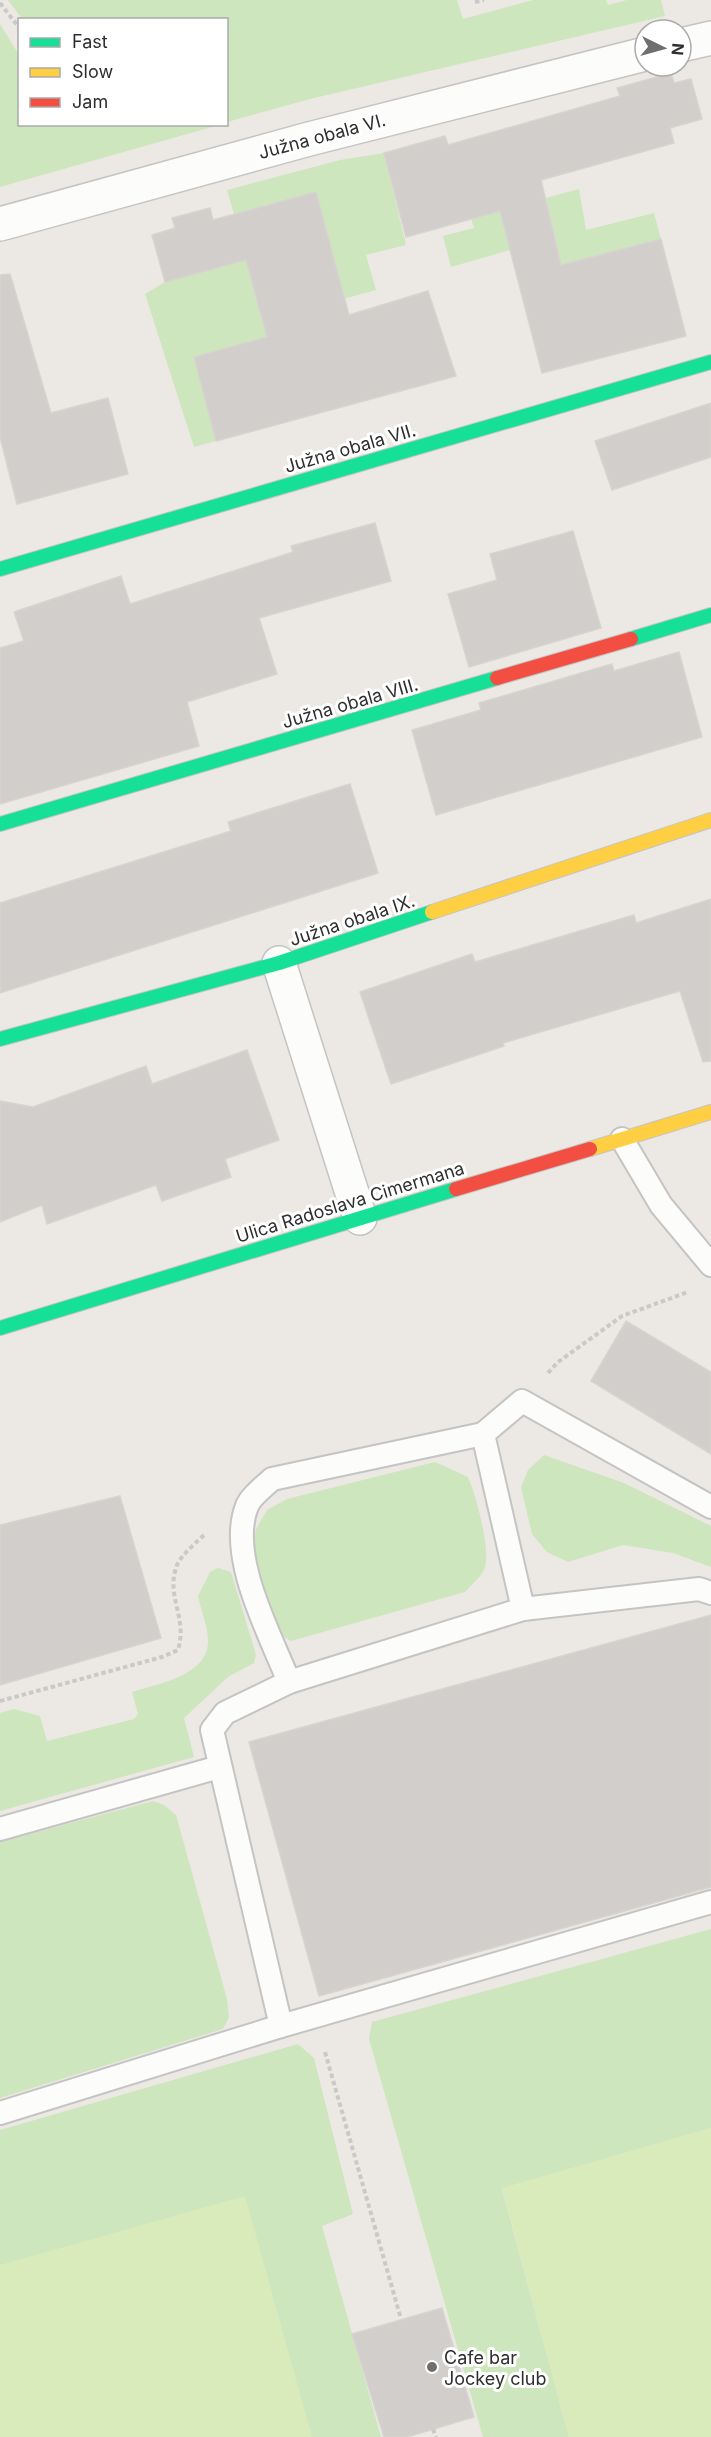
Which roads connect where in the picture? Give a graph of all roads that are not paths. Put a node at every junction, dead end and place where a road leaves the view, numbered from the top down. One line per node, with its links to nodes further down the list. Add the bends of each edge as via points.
1 (711, 38): 2 (street)
2 (693, 42)
3 (633, 57): 4 (street, Južna obala VI., via 309,139)
4 (0, 224)
5 (711, 362): 6 (street, Južna obala VII.)
6 (0, 569)
7 (711, 615): 9 (street, Južna obala VIII.)
8 (711, 820): 10 (street, Južna obala IX.)
9 (0, 824)
10 (279, 963): 11 (street, Južna obala IX.); 14 (street)
11 (0, 1039)
12 (711, 1112): 13 (street, Ulica Radoslava Cimermana)
13 (621, 1139): 14 (street, Ulica Radoslava Cimermana); 15 (lane, via 661,1205)
14 (360, 1218): 16 (street, Ulica Radoslava Cimermana)
15 (711, 1265)
16 (0, 1328)
17 (483, 1434): 18 (lane, via 522,1401); 20 (lane); 21 (lane, via 272,1479 248,1504 240,1530 243,1563)
18 (711, 1507)
19 (711, 1593): 20 (lane, via 699,1589)
20 (524, 1609): 21 (lane)
21 (289, 1682): 22 (lane, via 225,1713 212,1730)
22 (219, 1767): 23 (lane); 25 (lane)
23 (0, 1829)
24 (711, 1902): 25 (lane)
25 (281, 2026): 26 (lane)
26 (0, 2113)

